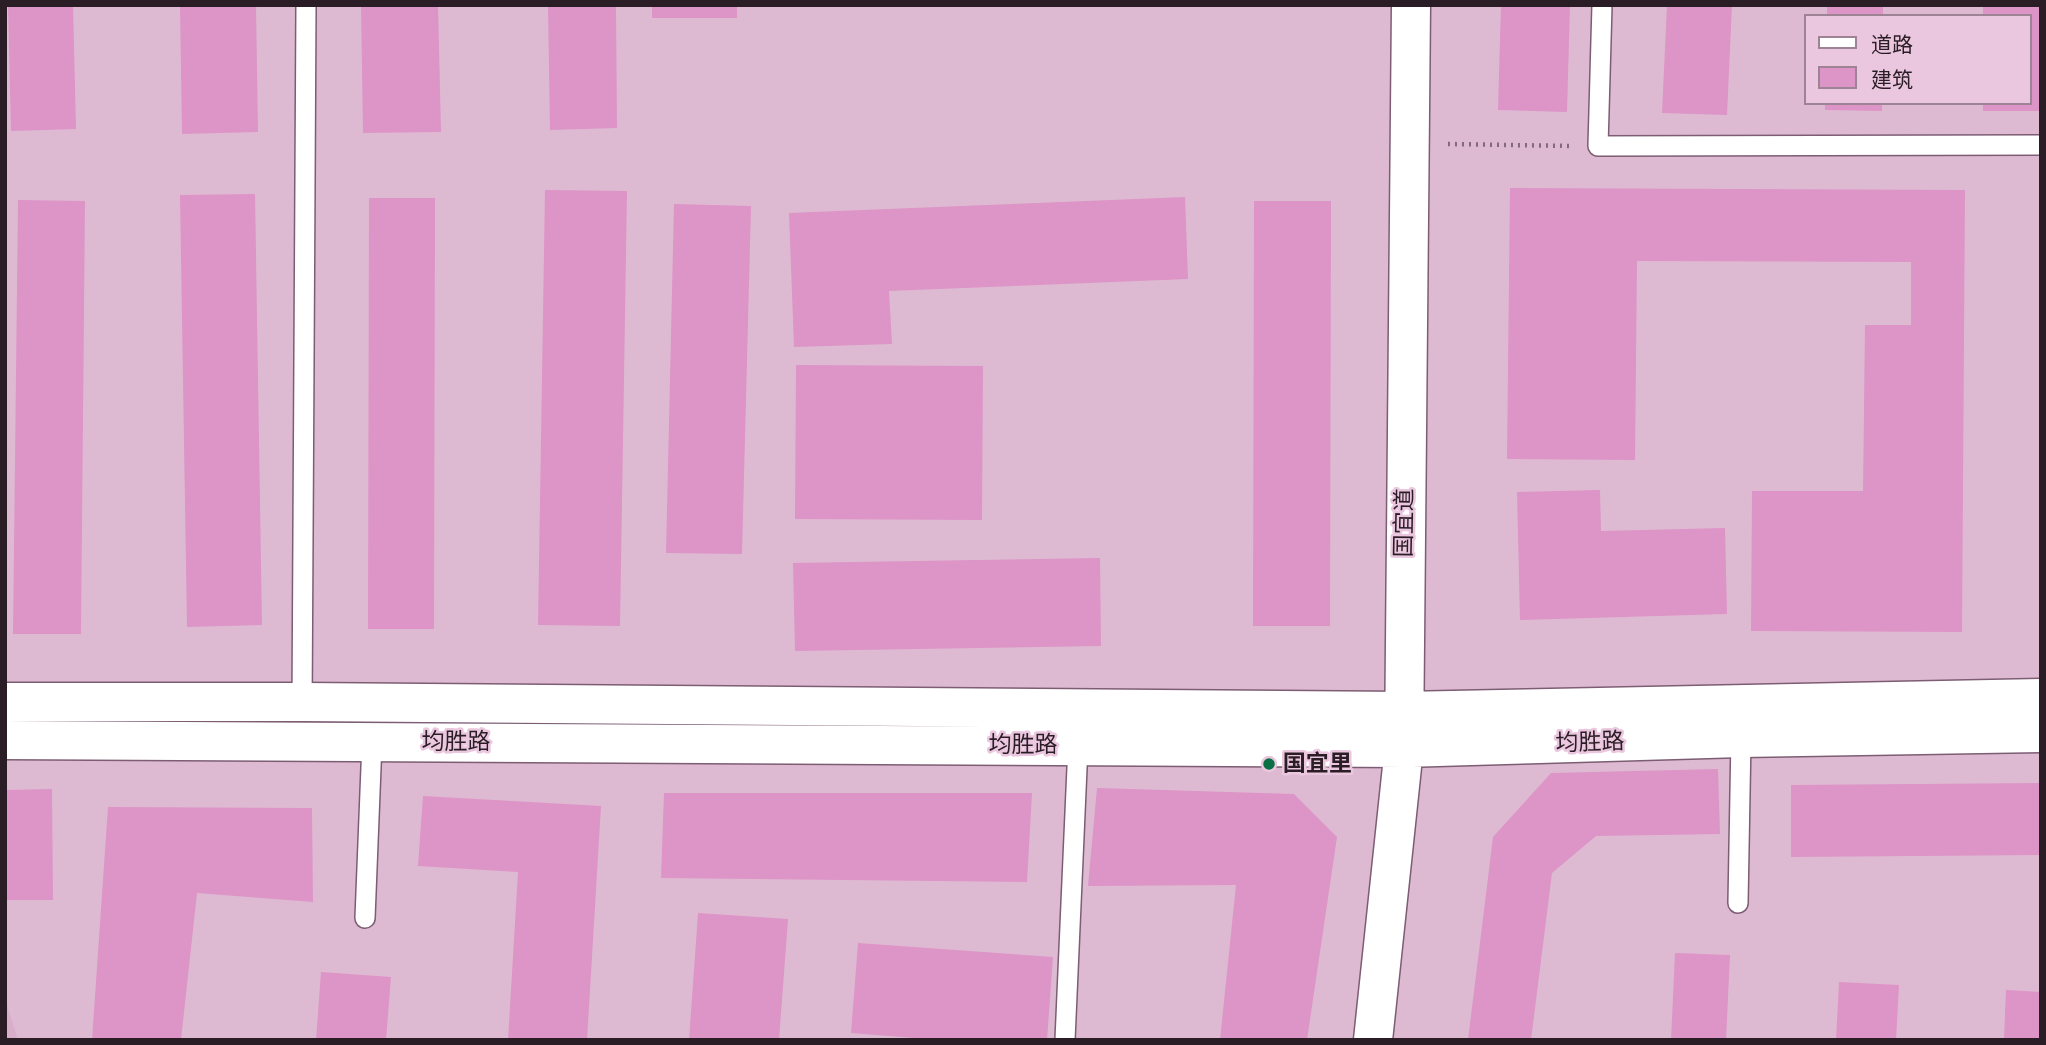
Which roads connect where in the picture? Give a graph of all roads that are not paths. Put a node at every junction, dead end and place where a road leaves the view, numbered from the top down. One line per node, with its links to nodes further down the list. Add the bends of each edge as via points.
1 (306, 5): 7 (lane)
2 (1411, 5): 8 (street, 国宜道)
3 (1602, 5): 4 (lane, via 1598,146)
4 (2041, 145)
5 (2041, 698): 8 (street, 均胜路)
6 (5, 702): 7 (street, 均胜路)
7 (303, 702): 8 (street, 均胜路); 12 (lane)
8 (1403, 711): 15 (street, 国宜道)
9 (2041, 733): 10 (street, 均胜路)
10 (1741, 738): 15 (street, 均胜路); 16 (lane)
11 (5, 740): 12 (street, 均胜路)
12 (301, 741): 13 (street, 均胜路)
13 (372, 742): 14 (street, 均胜路); 17 (lane)
14 (1078, 745): 15 (street, 均胜路); 18 (lane)
15 (1404, 748): 19 (street, 国宜道)
16 (1738, 902)
17 (365, 918)
18 (1065, 1040)
19 (1373, 1040)

